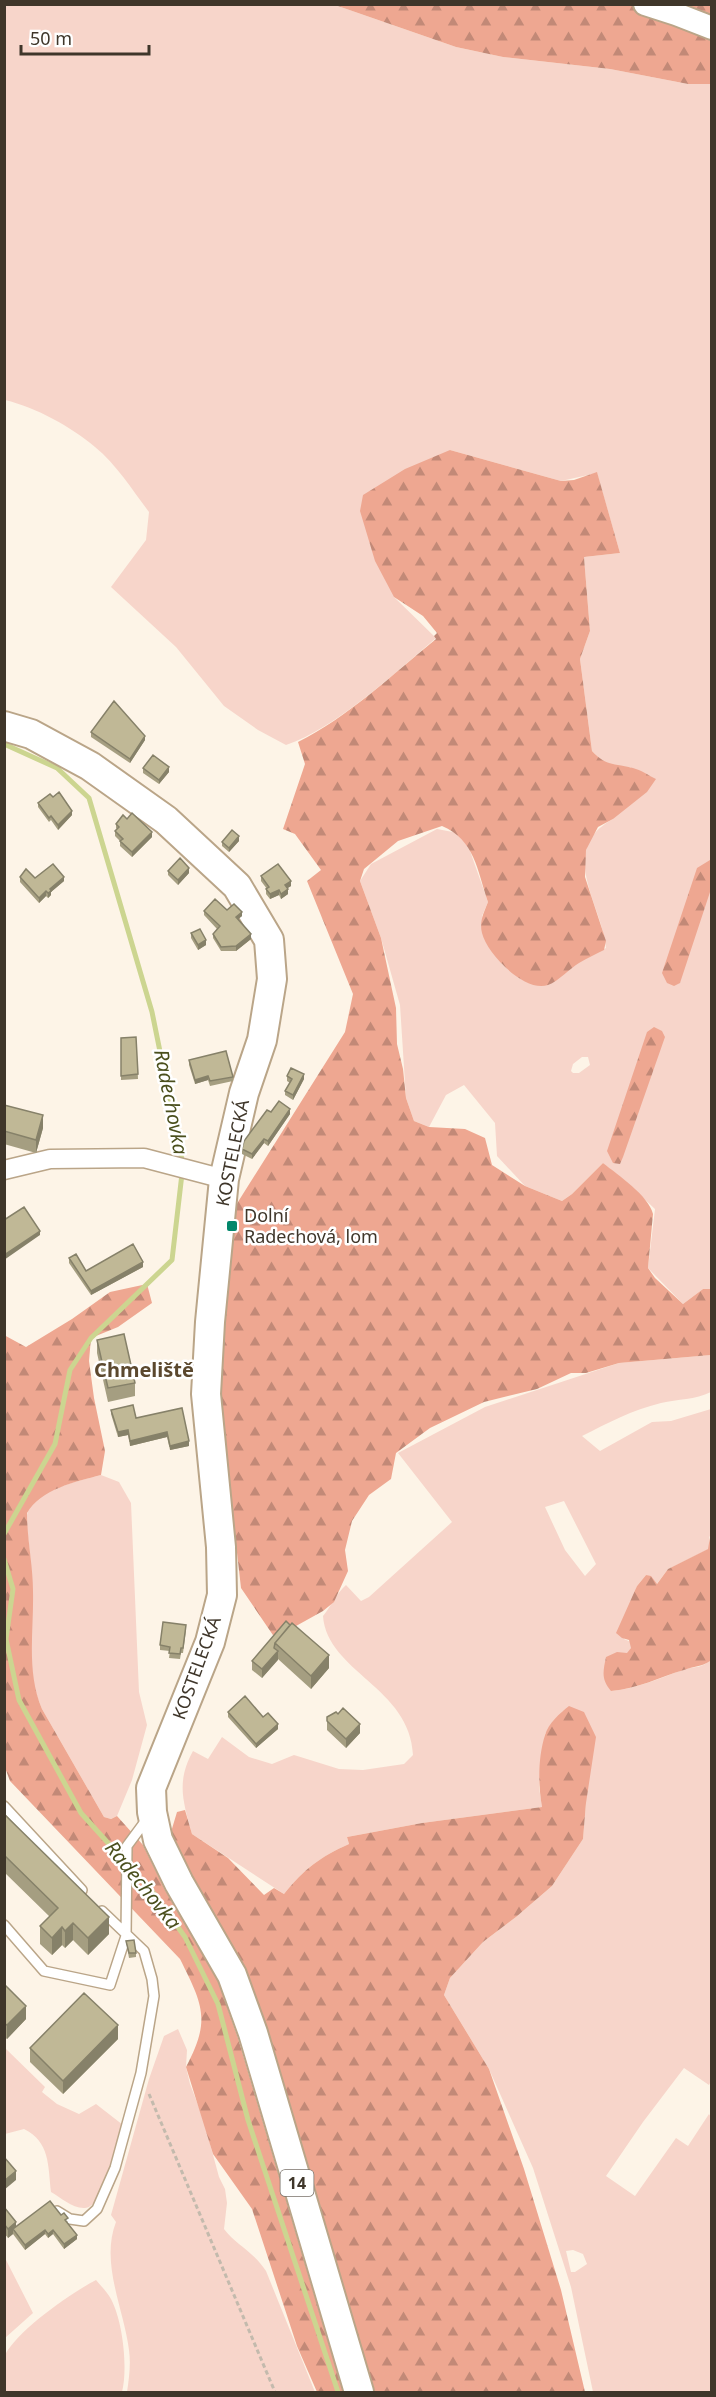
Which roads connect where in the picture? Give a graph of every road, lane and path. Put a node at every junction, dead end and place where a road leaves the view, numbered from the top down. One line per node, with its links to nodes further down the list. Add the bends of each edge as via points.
1 (645, 4): 2 (street)
2 (711, 28)
3 (4, 726): 5 (main road, KOSTELECKÁ / 14, via 31,734 90,766 166,820 237,886 269,940 272,979 262,1040 244,1094)
4 (4, 1170): 5 (street, via 50,1159 144,1158)
5 (224, 1179): 7 (main road, KOSTELECKÁ / 14, via 206,1394 222,1595 210,1642 151,1788)
6 (4, 1806): 8 (lane)
7 (152, 1812): 11 (lane, via 127,1846); 15 (main road, 14, via 158,1840 232,1975 253,2033)
8 (88, 1897)
9 (96, 1905): 11 (lane)
10 (4, 1925): 11 (lane, via 44,1971 110,1985)
11 (126, 1936): 12 (lane, via 144,1951 154,1996)
12 (141, 2073): 13 (lane, via 115,2168 98,2209 84,2221); 14 (path)
13 (57, 2211)
14 (275, 2392)
15 (359, 2392)

